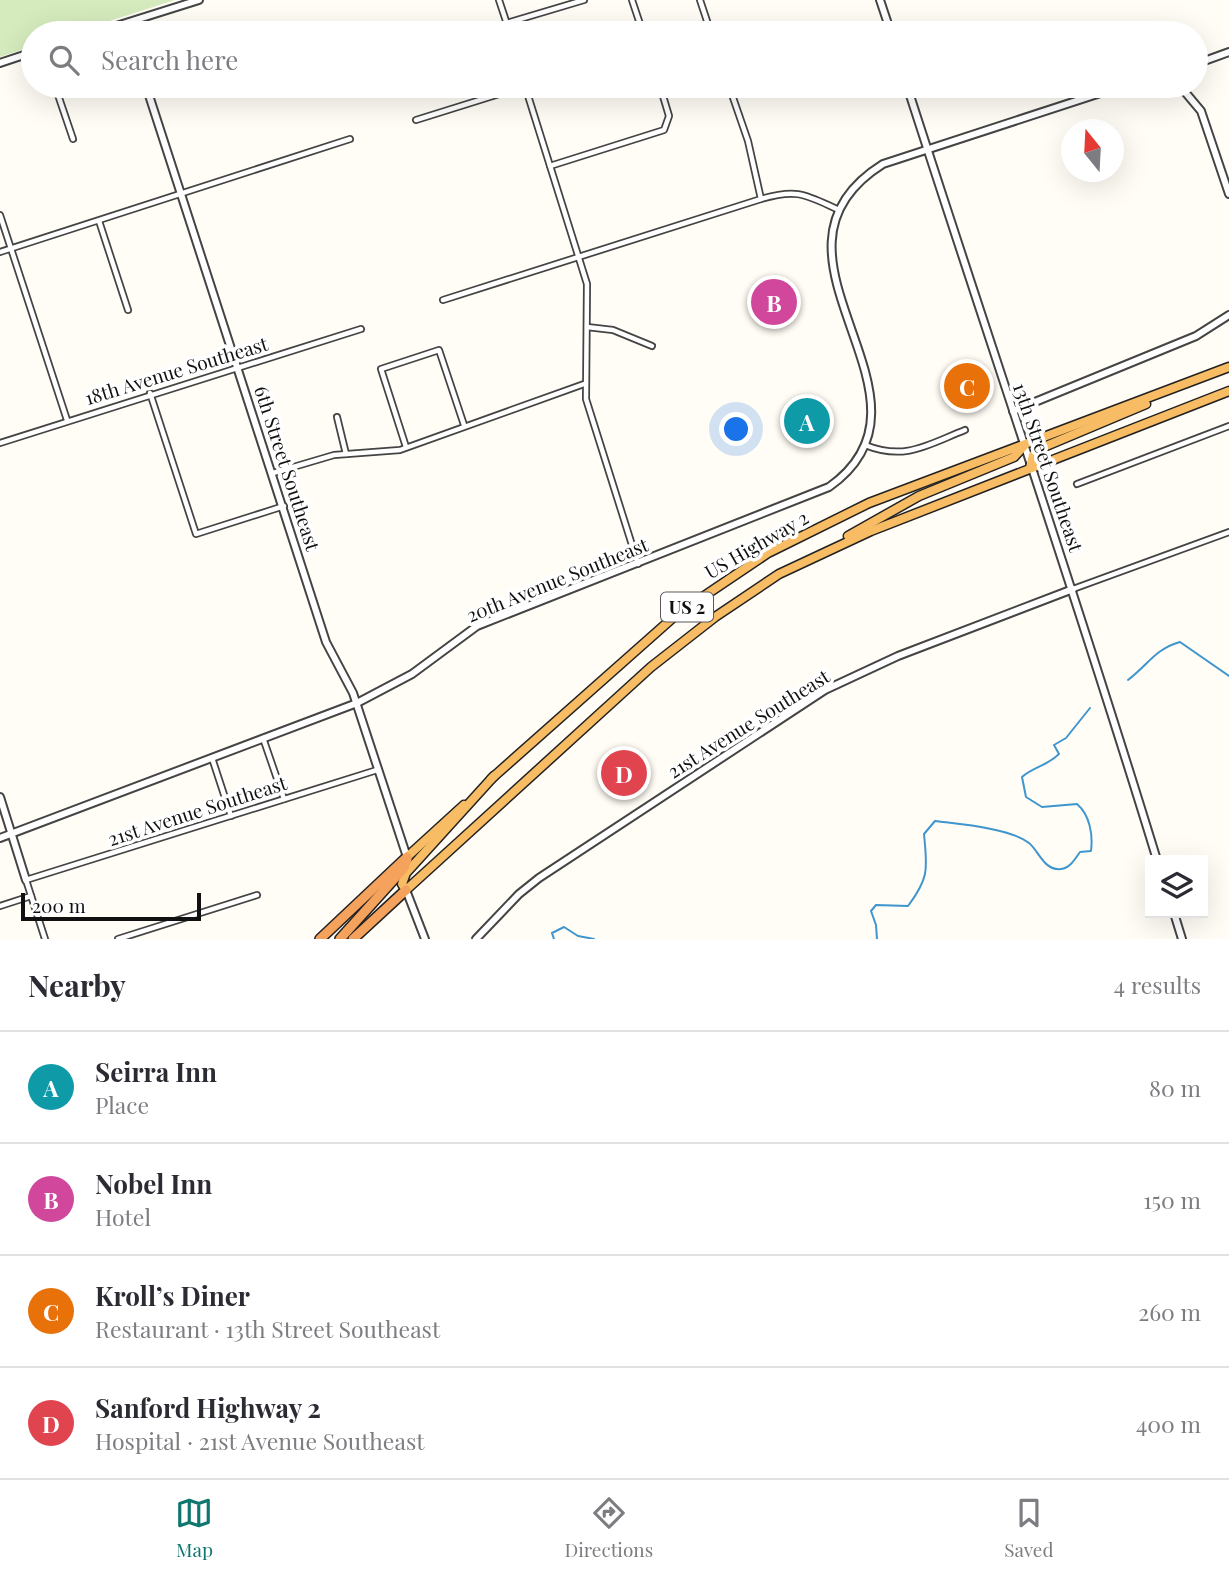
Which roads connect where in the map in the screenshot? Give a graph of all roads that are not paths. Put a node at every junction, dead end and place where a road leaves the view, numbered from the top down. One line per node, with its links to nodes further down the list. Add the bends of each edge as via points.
1 (199, 0): 7 (street)
2 (499, 0): 8 (street)
3 (584, 0): 9 (street)
4 (632, 0): 10 (street)
5 (700, 0): 11 (street)
6 (880, 0): 12 (street)
7 (131, 21)
8 (506, 21)
9 (514, 21)
10 (639, 21)
11 (707, 21)
12 (887, 21)
13 (1229, 52): 15 (street)
14 (21, 56): 16 (street)
15 (1208, 60)
16 (0, 63)
17 (59, 98): 27 (street)
18 (150, 98): 31 (street, 6th Street Southeast)
19 (487, 98): 26 (street)
20 (529, 98): 30 (street)
21 (664, 98): 30 (street, via 670,117 664,130)
22 (733, 98): 33 (street)
23 (911, 98): 29 (street, 13th Street Southeast)
24 (1084, 98): 29 (street)
25 (1190, 98): 32 (street, via 1201,111)
26 (416, 120)
27 (73, 139)
28 (349, 139): 31 (street)
29 (928, 148): 34 (street, via 868,173); 52 (street, 13th Street Southeast)
30 (550, 166): 39 (street)
31 (182, 194): 36 (street); 47 (street, 6th Street Southeast)
32 (1229, 194)
33 (761, 199): 34 (street, via 802,193); 39 (street)
34 (839, 210): 59 (street, via 830,258 870,387 872,411)
35 (0, 215): 37 (street)
36 (99, 220): 37 (street); 41 (street)
37 (11, 248): 38 (street); 54 (street)
38 (0, 252)
39 (580, 256): 40 (street); 43 (street, via 587,284)
40 (443, 300)
41 (128, 310)
42 (1229, 315): 52 (street, via 1196,336)
43 (587, 327): 45 (street, via 613,330); 49 (street)
44 (361, 329): 47 (street, 18th Avenue Southeast)
45 (652, 346)
46 (1229, 367): 48 (highway, US Highway 2 / US 2)
47 (238, 368): 51 (street, 18th Avenue Southeast); 64 (street, 6th Street Southeast)
48 (1189, 382): 60 (highway, US Highway 2 / US 2); 63 (highway, via 1039,449)
49 (584, 384): 55 (street); 69 (street)
50 (1229, 391): 63 (highway, US Highway 2 / US 2)
51 (150, 393): 54 (street, 18th Avenue Southeast); 66 (street, via 196,534)
52 (1013, 411): 60 (street, 13th Street Southeast)
53 (337, 417): 62 (street)
54 (67, 420): 58 (street, 18th Avenue Southeast)
55 (464, 425): 61 (street); 61 (street, via 439,350 381,369)
56 (1229, 426): 65 (street)
57 (965, 430): 59 (street, via 902,454)
58 (0, 443)
59 (865, 445): 69 (street, 20th Avenue Southeast, via 850,469 814,495)
60 (1024, 446): 63 (street, 13th Street Southeast); 68 (highway, via 998,465 901,504); 75 (highway, US Highway 2 / US 2, via 869,503 768,554 676,615)
61 (407, 447): 62 (street)
62 (346, 454): 64 (street)
63 (1030, 468): 68 (highway, US Highway 2 / US 2); 70 (street, 13th Street Southeast)
64 (273, 473): 66 (street, 6th Street Southeast)
65 (1077, 484)
66 (284, 506): 71 (street, 6th Street Southeast, via 326,642)
67 (1229, 532): 70 (street, 21st Avenue Southeast)
68 (828, 550): 84 (highway, US Highway 2 / US 2, via 746,594 683,641)
69 (639, 564): 71 (street, 20th Avenue Southeast, via 477,626 412,674)
70 (1073, 589): 81 (street, 13th Street Southeast); 95 (street, 21st Avenue Southeast, via 898,656 825,690 539,878)
71 (357, 702): 72 (street, 20th Avenue Southeast); 74 (street, 6th Street Southeast)
72 (264, 738): 73 (street, 20th Avenue Southeast); 77 (street)
73 (212, 757): 78 (street); 79 (street, 20th Avenue Southeast)
74 (377, 770): 77 (street, 21st Avenue Southeast); 82 (street, 6th Street Southeast)
75 (494, 776): 82 (highway, US Highway 2 / US 2); 84 (highway, via 402,878)
76 (0, 797): 79 (street)
77 (284, 799): 78 (street, 21st Avenue Southeast)
78 (231, 816): 83 (street, 21st Avenue Southeast)
79 (12, 834): 80 (street, 20th Avenue Southeast); 83 (street)
80 (0, 838)
81 (1155, 855)
82 (407, 857): 91 (highway, US Highway 2 / US 2); 92 (highway, via 404,868)
83 (26, 880): 86 (street)
84 (406, 890): 93 (highway, US Highway 2 / US 2); 94 (street)
85 (257, 895): 90 (street)
86 (31, 896): 87 (street); 89 (street)
87 (0, 906)
88 (1176, 918): 96 (street)
89 (45, 939)
90 (118, 939)
91 (320, 939)
92 (340, 939)
93 (353, 939)
94 (425, 939)
95 (476, 939)
96 (1182, 939)

